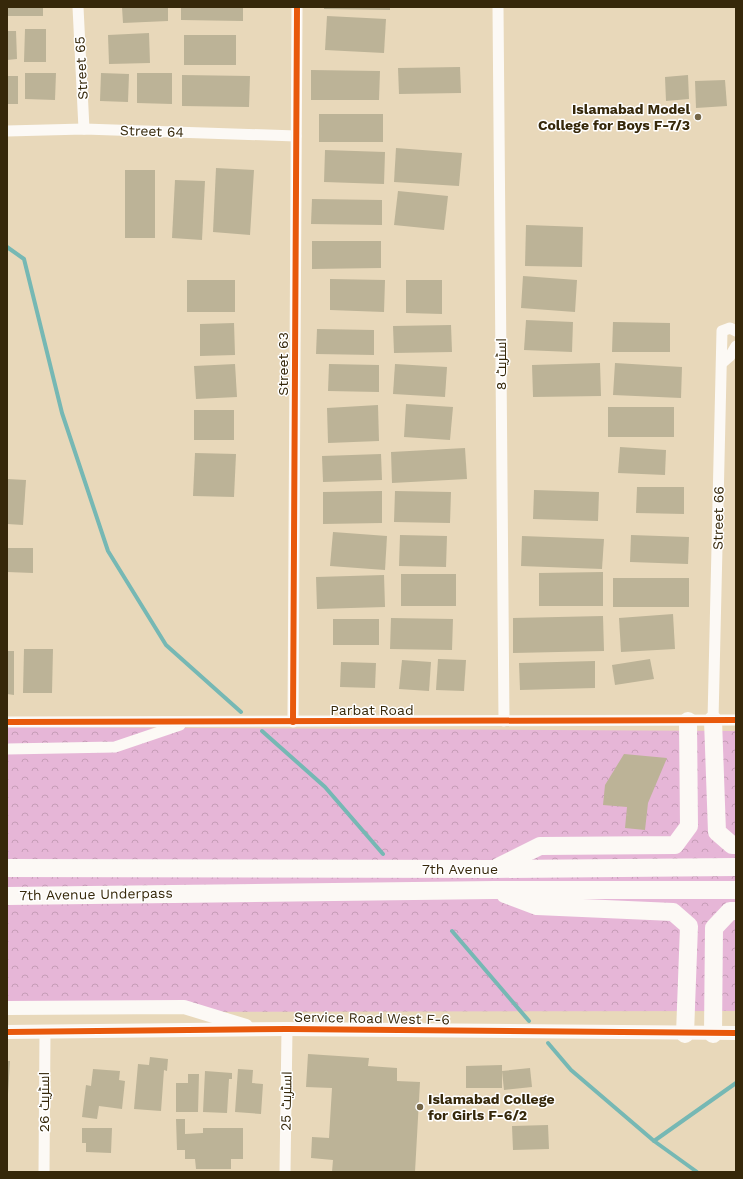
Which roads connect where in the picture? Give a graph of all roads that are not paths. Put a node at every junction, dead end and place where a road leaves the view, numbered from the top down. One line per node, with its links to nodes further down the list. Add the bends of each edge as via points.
1 (78, 7): 4 (street, Street 65)
2 (297, 7): 6 (street, Street 63)
3 (498, 7): 16 (street, اسٹریٹ 8)
4 (84, 129): 5 (street, Street 64); 6 (street, Street 64)
5 (7, 131)
6 (296, 136): 15 (street, Street 63)
7 (736, 331): 10 (street, Street 66, via 730,328 722,331)
8 (736, 346): 9 (street)
9 (723, 362)
10 (713, 720): 11 (street, Parbat Road); 12 (street, Parbat Road); 18 (main road, via 717,832 732,845)
11 (736, 720)
12 (688, 721): 16 (street, Parbat Road); 22 (main road, via 689,826 675,845 540,846)
13 (7, 722): 14 (street, Parbat Road)
14 (190, 722): 15 (street, Parbat Road); 17 (street, Parbat Road, via 115,747)
15 (293, 722): 16 (street, Parbat Road)
16 (504, 722)
17 (7, 749)
18 (736, 845)
19 (736, 867): 22 (main road, 7th Avenue)
20 (7, 868): 21 (main road, 7th Avenue Underpass)
21 (185, 868): 22 (main road, 7th Avenue)
22 (494, 869)
23 (494, 890): 24 (main road, 7th Avenue); 25 (main road, 7th Avenue); 34 (main road, via 537,906 673,912 689,926)
24 (736, 890)
25 (185, 893): 26 (main road, 7th Avenue Underpass)
26 (7, 896)
27 (736, 911): 35 (main road, via 730,911 714,928)
28 (8, 1008): 30 (street, Service Road West F-6, via 184,1007)
29 (287, 1029): 30 (street, Service Road West F-6); 34 (street, Service Road West F-6); 37 (street, اسٹریٹ 25)
30 (258, 1030): 32 (street, Service Road West F-6)
31 (7, 1032): 32 (street, Service Road West F-6)
32 (45, 1032): 36 (street, اسٹریٹ 26)
33 (736, 1033): 35 (street, Service Road West F-6)
34 (685, 1034): 35 (street, Service Road West F-6)
35 (713, 1034)
36 (44, 1172)
37 (285, 1172)

